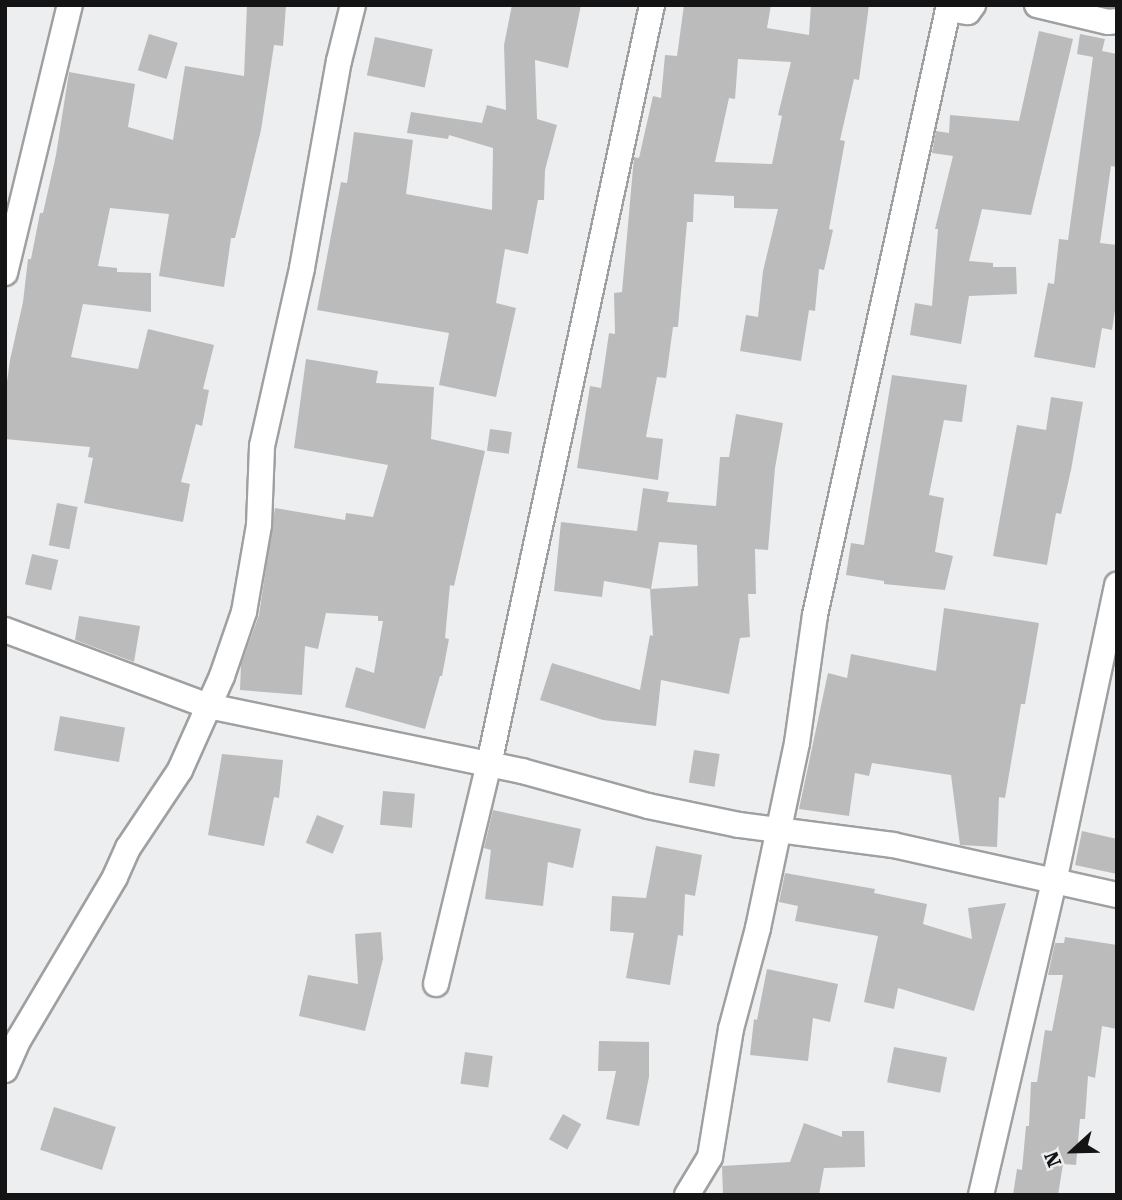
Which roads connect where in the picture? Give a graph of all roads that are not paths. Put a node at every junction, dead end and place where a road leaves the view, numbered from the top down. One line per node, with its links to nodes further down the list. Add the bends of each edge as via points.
1 (70, 5): 7 (street)
2 (353, 5): 10 (street, via 262,446 252,578)
3 (652, 5): 11 (street)
4 (1037, 5): 6 (street)
5 (957, 7): 12 (street, via 815,615 797,743)
6 (1117, 21)
7 (5, 273)
8 (1117, 584): 13 (street)
9 (5, 630): 10 (street)
10 (208, 706): 11 (street); 16 (street, via 180,770 128,848)
11 (489, 764): 12 (street, via 648,806 739,825); 15 (street)
12 (778, 827): 13 (street, via 893,845); 17 (street, via 731,1029 710,1157)
13 (1054, 882): 14 (street); 18 (street)
14 (1117, 895)
15 (436, 984)
16 (5, 1070)
17 (687, 1195)
18 (981, 1195)

